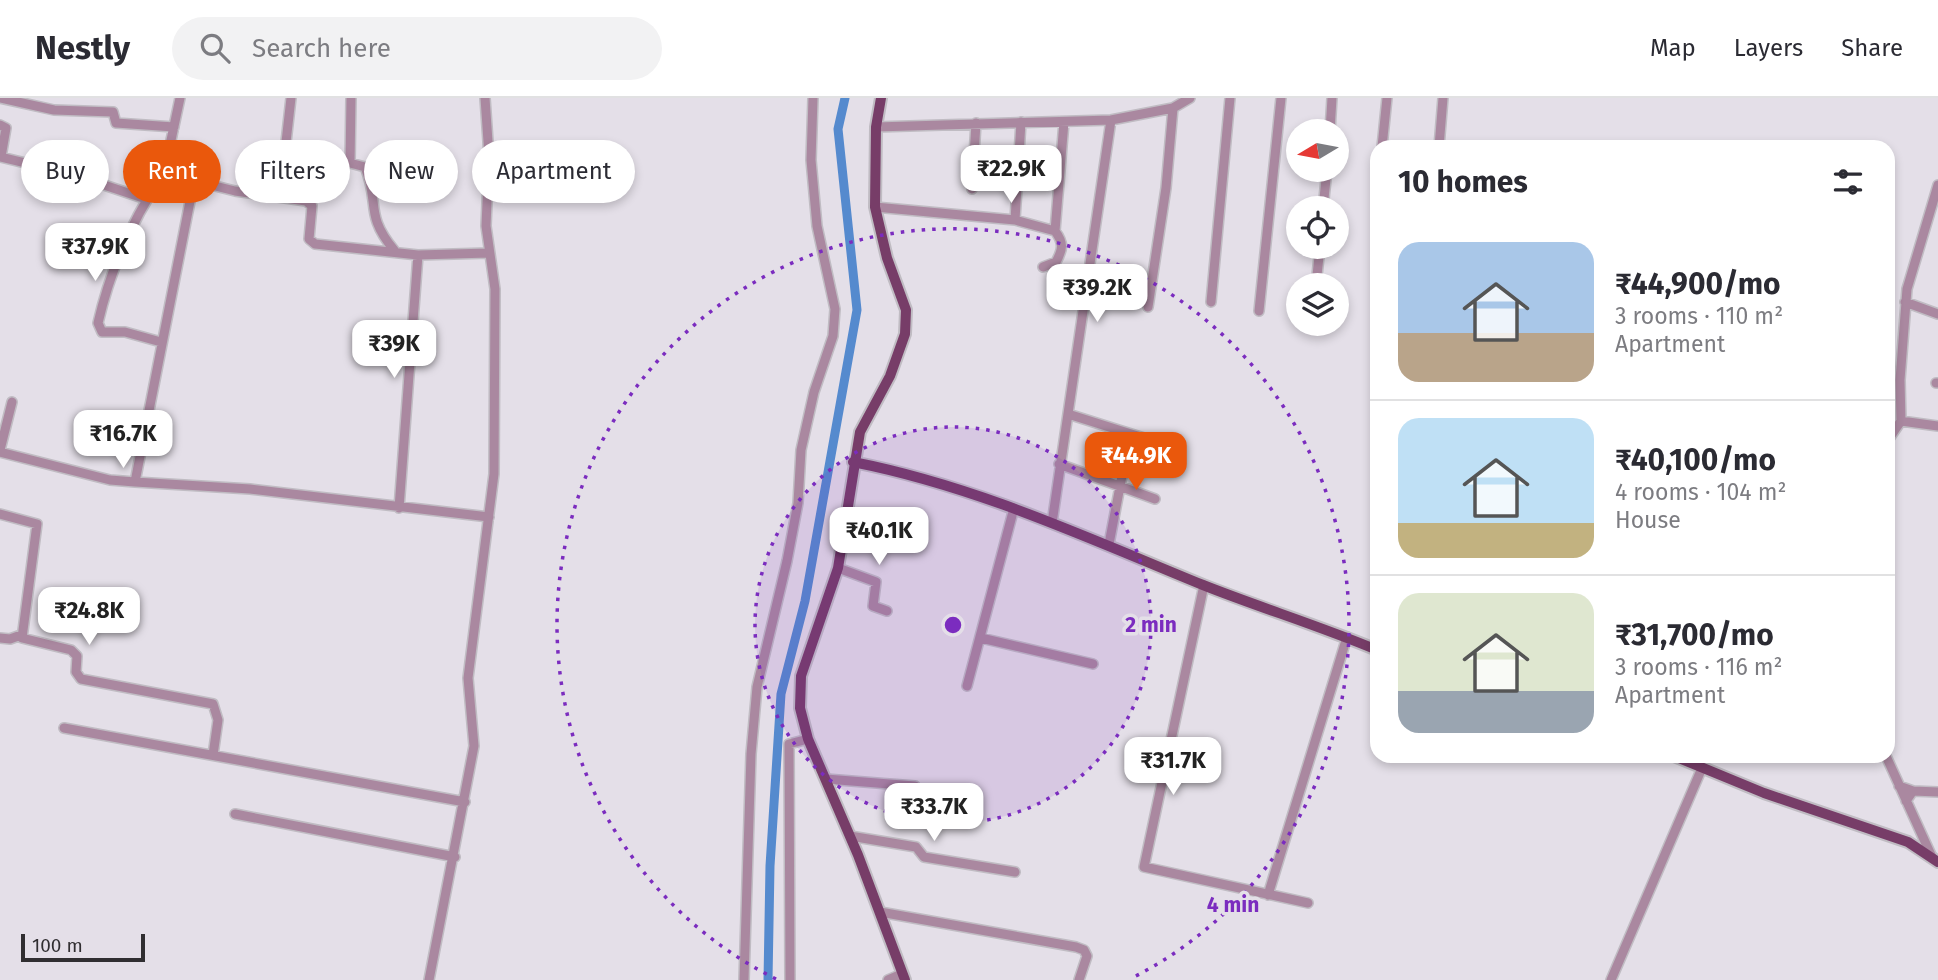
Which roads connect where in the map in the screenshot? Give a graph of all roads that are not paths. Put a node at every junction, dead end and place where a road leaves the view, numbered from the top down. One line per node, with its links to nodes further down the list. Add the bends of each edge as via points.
1 (0, 98): 21 (street, via 54,110 113,112 116,124)
2 (180, 98): 21 (street)
3 (291, 98): 24 (street)
4 (351, 98): 37 (street, via 350,163 365,167 371,182 372,214)
5 (485, 98): 38 (street)
6 (813, 98): 99 (street, via 811,160 817,226 835,309 833,336 801,450 787,561 757,687)
7 (881, 98): 22 (main road)
8 (1190, 98): 14 (street)
9 (1230, 98): 41 (street)
10 (1281, 98): 44 (street)
11 (1332, 98): 15 (street)
12 (1387, 98): 25 (street)
13 (1443, 98): 26 (street)
14 (1173, 108): 16 (street); 43 (street)
15 (1331, 119)
16 (1111, 120): 18 (street); 48 (street)
17 (1021, 122): 18 (street); 19 (street); 35 (street)
18 (1064, 122): 36 (street)
19 (976, 123): 22 (street); 28 (street)
20 (0, 125): 29 (street, via 6,128 1,157)
21 (174, 127): 23 (street)
22 (876, 127): 33 (main road)
23 (171, 140)
24 (286, 140)
25 (1383, 140)
26 (1439, 140)
27 (1938, 185): 34 (street)
28 (972, 189)
29 (123, 191)
30 (144, 203): 46 (street, via 123,246 98,323 102,331)
31 (189, 203): 46 (street)
32 (310, 203): 37 (street, via 309,234 315,244)
33 (875, 208): 35 (street); 55 (main road, via 906,310 905,334 890,376 860,432)
34 (1933, 218): 42 (street)
35 (1015, 220): 36 (street)
36 (1055, 231): 40 (street, via 1062,250 1056,262)
37 (394, 250): 39 (street)
38 (489, 253): 39 (street); 63 (street, via 495,289 496,371 495,474)
39 (418, 255): 60 (street)
40 (1043, 267)
41 (1211, 302)
42 (1905, 302): 45 (street); 49 (street)
43 (1148, 307)
44 (1259, 312)
45 (1938, 314)
46 (161, 342): 57 (street)
47 (12, 402): 54 (street)
48 (1068, 414): 52 (street); 56 (street)
49 (1900, 421): 50 (street); 51 (street)
50 (1938, 426)
51 (1895, 429)
52 (1130, 434): 53 (street); 58 (street)
53 (1166, 445)
54 (0, 451): 57 (street, via 110,480)
55 (853, 462): 61 (main road, via 940,482); 66 (main road)
56 (1059, 464): 58 (street); 64 (street)
57 (135, 482): 60 (street, via 250,489)
58 (1122, 487): 59 (street); 65 (street)
59 (1155, 499)
60 (399, 508): 63 (street)
61 (1014, 508): 64 (main road); 72 (street)
62 (0, 514): 69 (street, via 30,519 38,526)
63 (489, 517): 88 (street, via 468,678 474,746)
64 (1052, 523): 65 (main road)
65 (1109, 544): 67 (main road)
66 (838, 568): 68 (street, via 876,582 873,606); 77 (main road, via 801,676 800,708)
67 (1203, 585): 70 (main road); 94 (street, via 1144,867)
68 (887, 611)
69 (21, 635): 71 (street); 78 (street, via 75,652 76,673 81,679 213,704 218,713)
70 (1347, 637): 73 (main road); 94 (street)
71 (0, 638)
72 (981, 638): 74 (street); 75 (street)
73 (1370, 647)
74 (1093, 664)
75 (967, 686)
76 (64, 728): 78 (street)
77 (808, 739): 82 (main road); 100 (street, via 789,744)
78 (213, 755): 88 (street)
79 (1690, 763): 81 (main road)
80 (1889, 763): 84 (street)
81 (1702, 768): 92 (main road, via 1908,842); 103 (street)
82 (826, 779): 83 (street); 90 (main road)
83 (915, 786)
84 (1899, 786): 85 (street); 87 (street)
85 (1913, 791): 86 (street); 87 (street)
86 (1938, 792)
87 (1906, 801): 92 (street)
88 (465, 802): 91 (street)
89 (235, 814): 91 (street)
90 (850, 836): 93 (street, via 916,847 925,857); 96 (main road)
91 (455, 857): 98 (street)
92 (1935, 859)
93 (1015, 872)
94 (1268, 895): 95 (street)
95 (1308, 903)
96 (880, 912): 97 (main road); 102 (street, via 1076,947 1087,956)
97 (904, 977): 101 (street)
98 (429, 980)
99 (744, 980)
100 (790, 980)
101 (888, 980)
102 (1079, 980)
103 (1611, 980)

